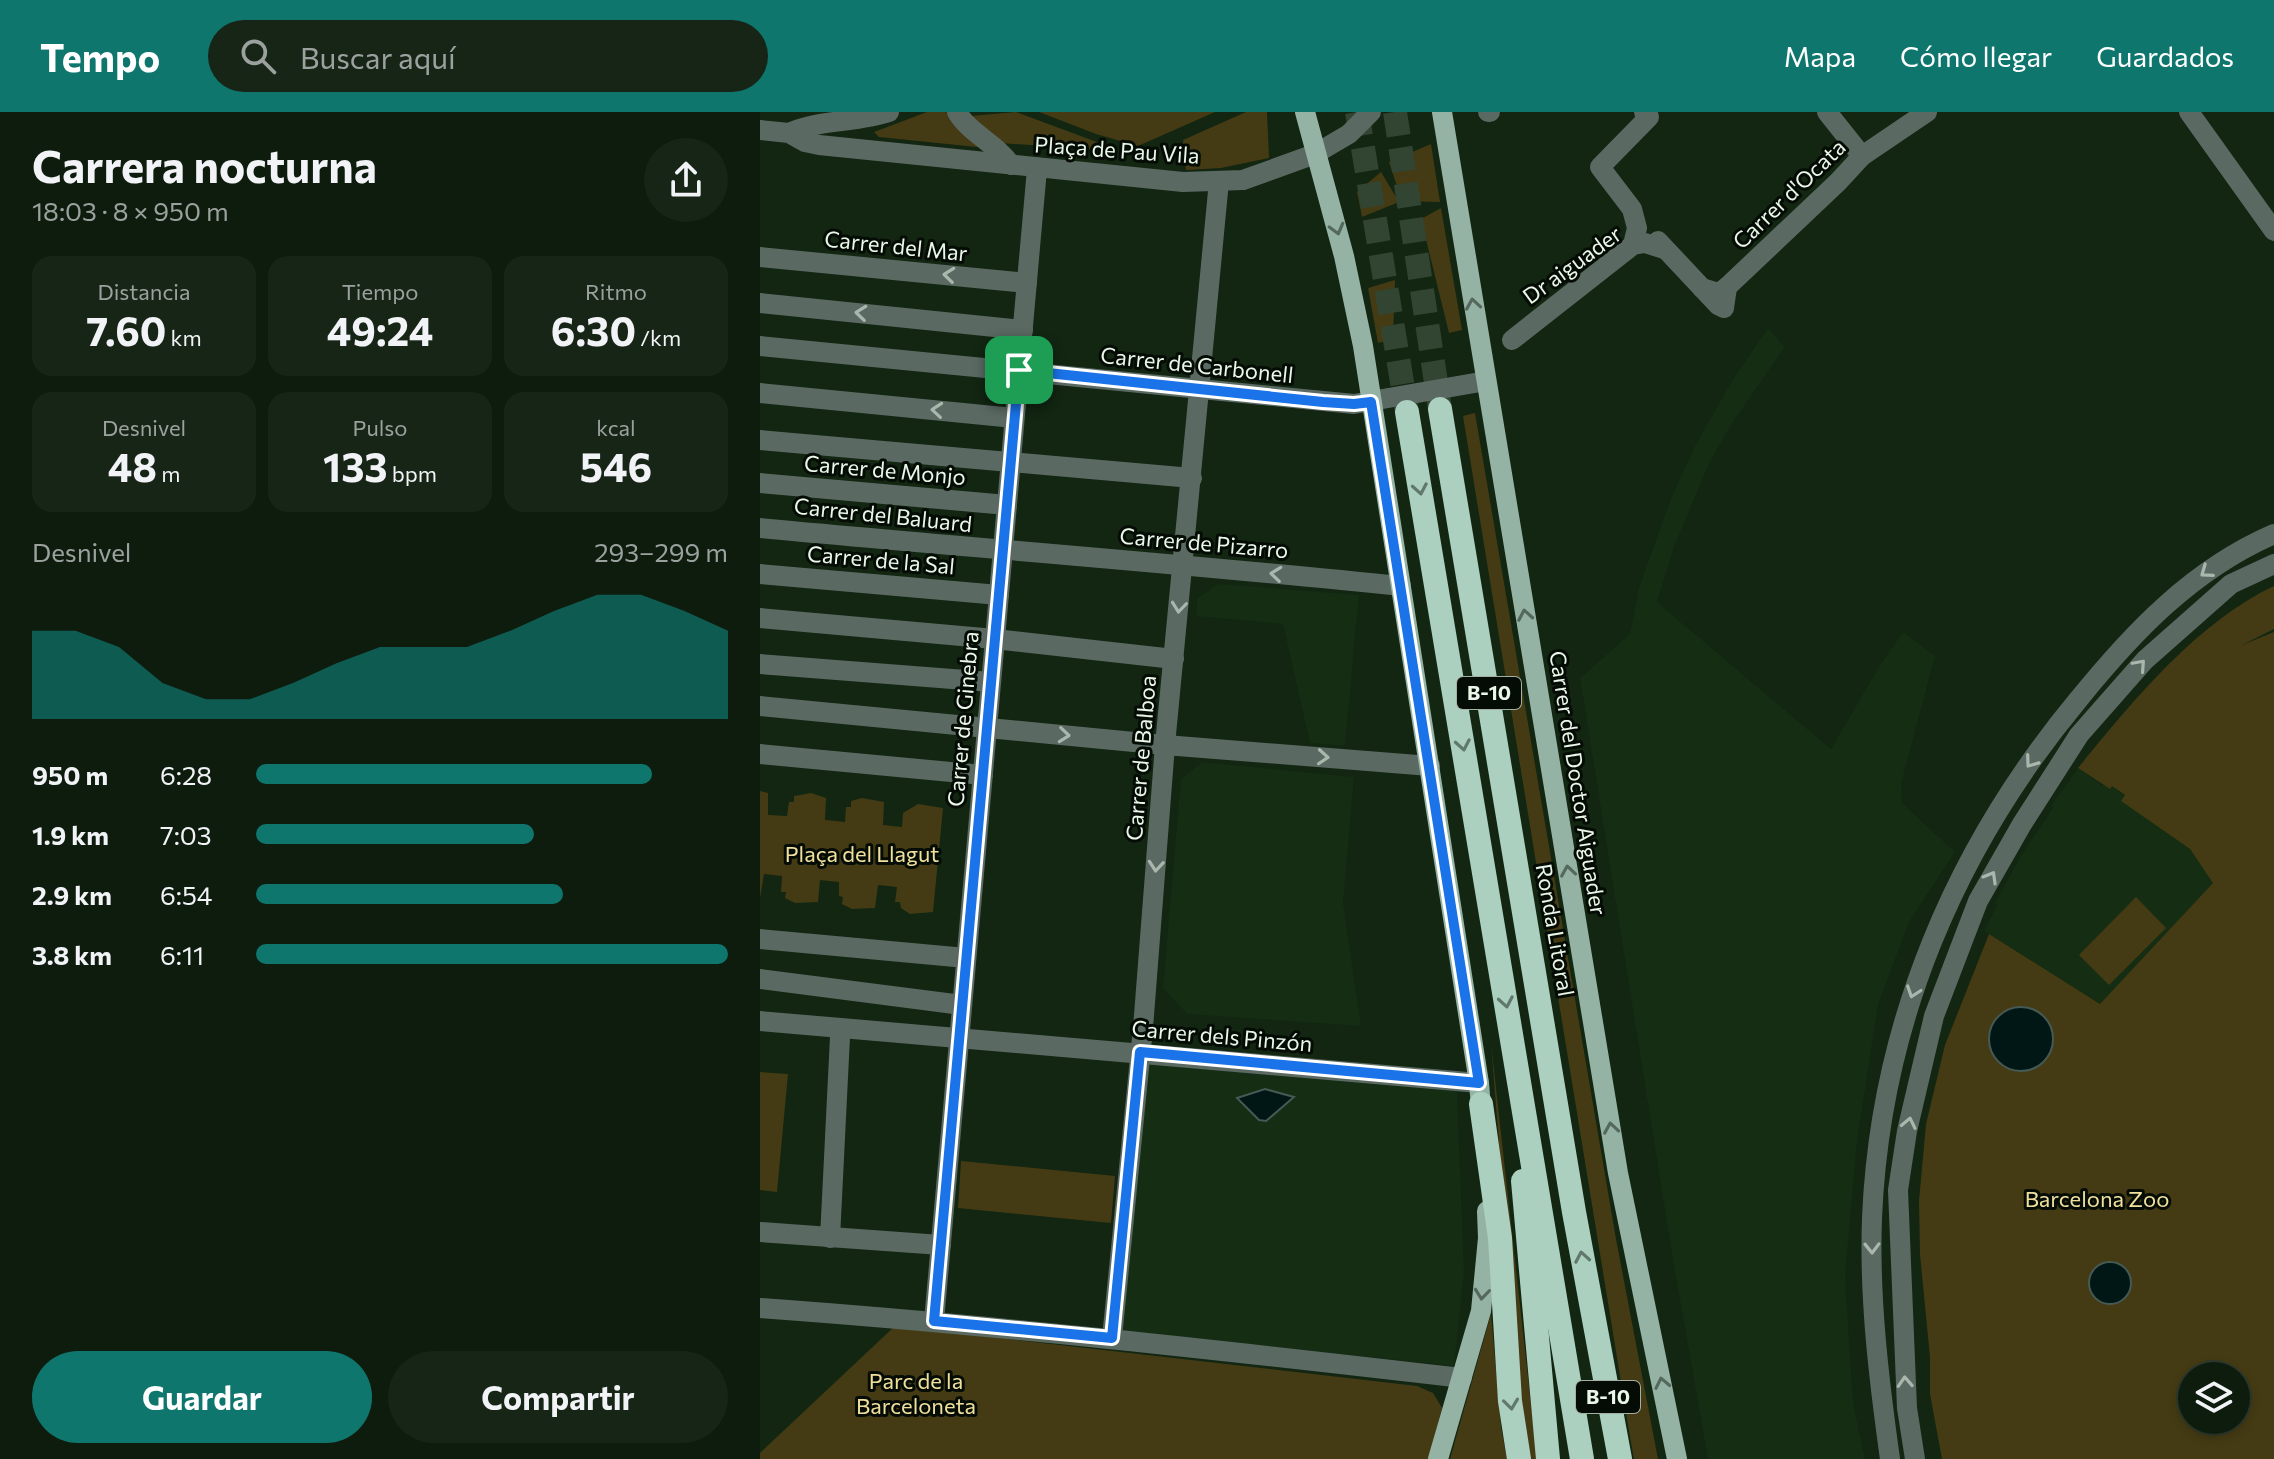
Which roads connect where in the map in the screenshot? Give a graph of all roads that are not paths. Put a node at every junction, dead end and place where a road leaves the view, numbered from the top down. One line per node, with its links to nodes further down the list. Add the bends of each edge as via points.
1 (889, 112): 11 (street)
2 (957, 112): 14 (street)
3 (1305, 112): 12 (main road)
4 (1371, 112): 12 (street, via 1349,134)
5 (1442, 112): 28 (main road, Carrer del Doctor Aiguader, one-way to 5)
6 (1644, 112): 17 (street, via 1649,117 1600,167)
7 (1827, 112): 13 (street)
8 (1927, 112): 13 (street, Carrer d'Ocata)
9 (2189, 112): 18 (street)
10 (760, 130): 11 (street)
11 (789, 133): 14 (street, Plaça de Pau Vila, via 819,145)
12 (1315, 154): 16 (street, Plaça de Pau Vila, via 1243,180); 31 (main road, one-way to 31, via 1350,281)
13 (1862, 156): 20 (street, Carrer d'Ocata, via 1725,297 1702,288)
14 (1011, 165): 15 (street, Plaça de Pau Vila)
15 (1037, 169): 16 (street, Plaça de Pau Vila); 22 (street, Carrer de Ginebra)
16 (1219, 181): 29 (street, Carrer de Balboa)
17 (1632, 210): 19 (street, via 1637,228); 20 (street)
18 (2274, 231)
19 (1633, 245): 20 (street, Dr aiguader); 25 (street, Dr aiguader)
20 (1664, 249)
21 (760, 257): 22 (street, Carrer del Mar, one-way to 21)
22 (1027, 283): 24 (street, Carrer de Ginebra)
23 (760, 303): 24 (street, one-way to 23)
24 (1023, 330): 27 (street, Carrer de Ginebra)
25 (1512, 340)
26 (760, 346): 27 (street, Carrer de Carbonell)
27 (1019, 370): 29 (street, Carrer de Carbonell); 34 (street, Carrer de Ginebra)
28 (1486, 381): 31 (street, Carrer de Carbonell); 81 (main road, Carrer del Doctor Aiguader, one-way to 28, via 1618,1173)
29 (1200, 390): 31 (street, Carrer de Carbonell); 37 (street, Carrer de Balboa)
30 (760, 393): 34 (street, one-way to 30)
31 (1371, 402): 46 (main road)
32 (1440, 409): 80 (highway, Ronda Litoral / B-10, one-way to 32)
33 (1407, 412): 67 (highway, B-10, one-way to 67)
34 (1014, 418): 36 (street, Carrer de Ginebra)
35 (760, 440): 36 (street)
36 (1011, 461): 37 (street); 39 (street, Carrer de Ginebra)
37 (1192, 478): 43 (street, Carrer de Balboa)
38 (760, 483): 39 (street, Carrer de Monjo)
39 (1007, 505): 42 (street, Carrer de Ginebra)
40 (760, 528): 42 (street, Carrer del Baluard)
41 (2274, 534): 82 (street, one-way to 82, via 2189,585 2156,612 2094,680 1997,811 1948,902 1901,1026 1878,1142 1873,1297)
42 (1002, 551): 43 (street, Carrer de Pizarro); 47 (street, Carrer de Ginebra)
43 (1183, 564): 46 (street, Carrer de Pizarro, one-way to 43); 50 (street, Carrer de Balboa, one-way to 50)
44 (2274, 564): 83 (street, one-way to 44, via 1907,1408 1898,1190 1934,1016 1978,901 2079,735 2145,660 2231,584)
45 (760, 574): 47 (street, Carrer de la Sal)
46 (1401, 586): 57 (main road)
47 (999, 595): 49 (street, Carrer de Ginebra)
48 (760, 618): 49 (street)
49 (995, 639): 50 (street); 52 (street, Carrer de Ginebra)
50 (1174, 659): 55 (street, Carrer de Balboa)
51 (760, 664): 52 (street)
52 (991, 682): 54 (street, Carrer de Ginebra)
53 (760, 706): 54 (street)
54 (987, 728): 55 (street, one-way to 55); 58 (street, Carrer de Ginebra)
55 (1165, 745): 57 (street, one-way to 57); 66 (street, Carrer de Balboa, one-way to 66)
56 (760, 754): 58 (street)
57 (1430, 766): 68 (main road)
58 (983, 775): 60 (street, Carrer de Ginebra)
59 (760, 939): 60 (street)
60 (966, 958): 62 (street, Carrer de Ginebra)
61 (760, 979): 62 (street)
62 (962, 1005): 65 (street, Carrer de Ginebra)
63 (760, 1021): 65 (street, Carrer dels Pinzón)
64 (840, 1037): 70 (street)
65 (959, 1039): 66 (street, Carrer dels Pinzón); 71 (street, Carrer de Ginebra)
66 (1140, 1052): 68 (street, Carrer dels Pinzón); 74 (street, Carrer de Balboa)
67 (1519, 1075): 78 (highway, via 1524,1220); 79 (highway, B-10)
68 (1480, 1094): 75 (main road, one-way to 75, via 1488,1238 1481,1311); 77 (highway, one-way to 77, via 1492,1163)
69 (760, 1232): 70 (street)
70 (830, 1238): 71 (street)
71 (941, 1245): 73 (street, Carrer de Ginebra)
72 (760, 1308): 73 (street)
73 (934, 1321): 74 (street)
74 (1112, 1338): 75 (street)
75 (1462, 1378): 76 (main road)
76 (1438, 1459)
77 (1519, 1459)
78 (1548, 1459)
79 (1582, 1459)
80 (1620, 1459)
81 (1677, 1459)
82 (1890, 1459)
83 (1915, 1459)

